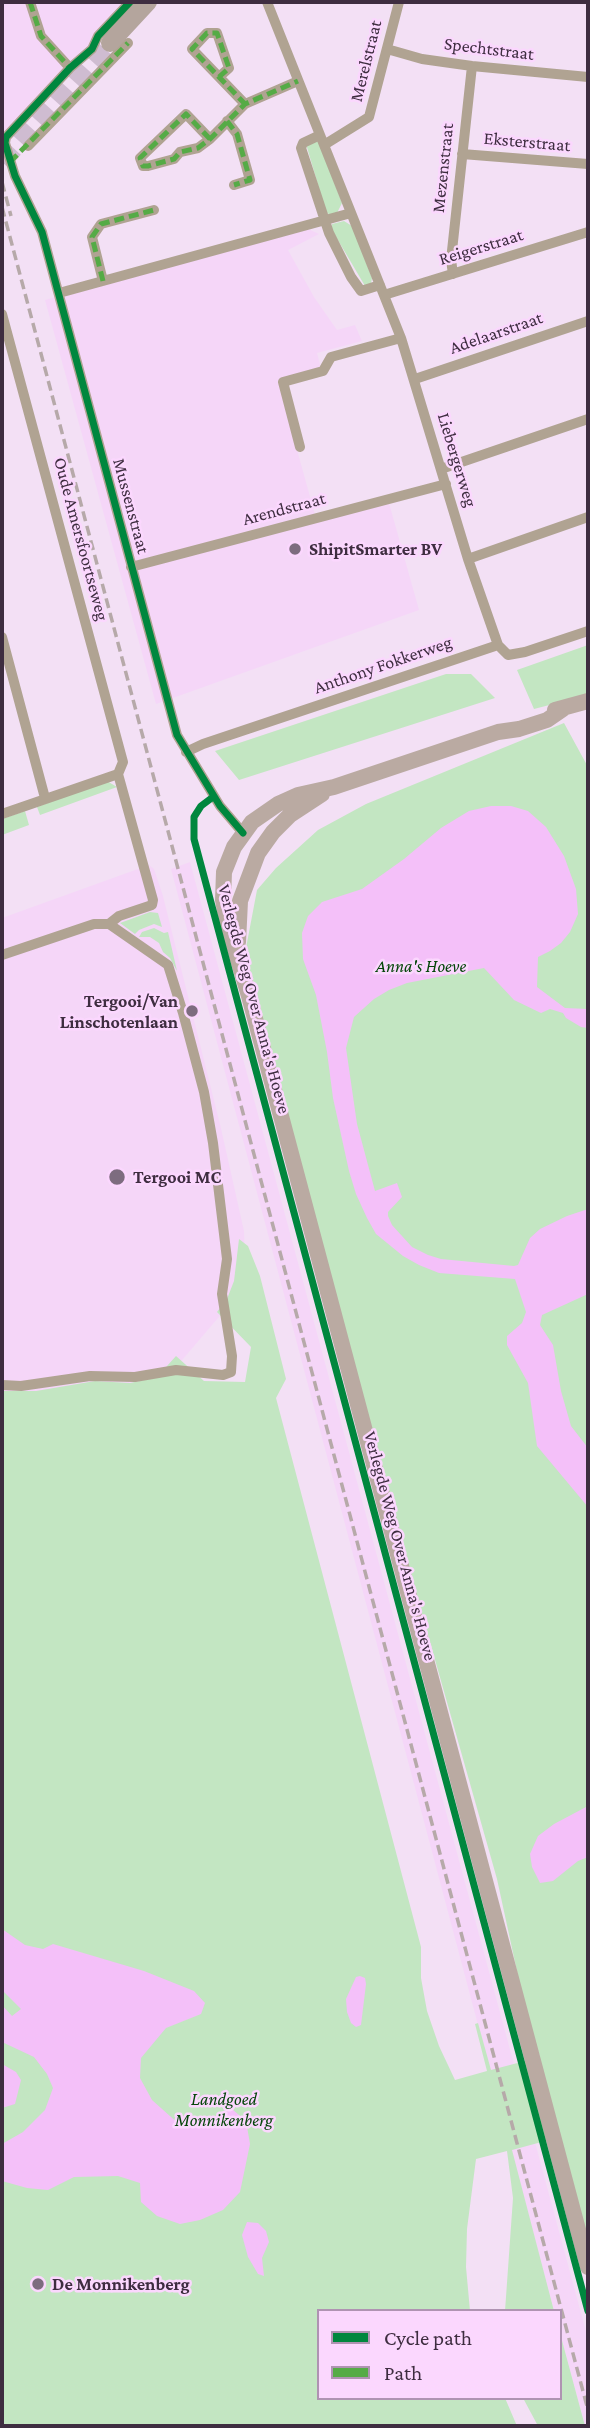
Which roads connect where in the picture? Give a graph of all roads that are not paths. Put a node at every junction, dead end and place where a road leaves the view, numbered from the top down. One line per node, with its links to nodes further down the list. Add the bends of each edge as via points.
1 (30, 2): 9 (street, via 41,36)
2 (130, 2): 6 (street, via 99,36)
3 (148, 2): 6 (main road)
4 (267, 2): 12 (street, Liebergerweg)
5 (399, 2): 7 (street, Merelstraat)
6 (111, 47): 9 (street); 17 (street)
7 (387, 49): 8 (street, Spechtstraat); 16 (street, Merelstraat, via 369,117)
8 (472, 66): 11 (street, Spechtstraat); 18 (street, Mezenstraat)
9 (70, 68): 28 (street, Mussenstraat, via 5,140 15,176 42,232)
10 (219, 77): 13 (street)
11 (588, 78)
12 (298, 80): 13 (street); 16 (street, Liebergerweg)
13 (246, 104): 14 (street)
14 (227, 121): 15 (street); 20 (street, via 237,134 250,180)
15 (210, 138): 15 (street, via 186,114 140,158 143,166 174,159)
16 (322, 140): 22 (street, Liebergerweg); 23 (street, via 303,143 302,148)
17 (28, 146)
18 (462, 154): 19 (street, Eksterstraat); 25 (street, Mezenstraat)
19 (588, 164)
20 (234, 185)
21 (154, 210): 26 (street, via 101,224 92,237)
22 (351, 213): 23 (street); 27 (street, Liebergerweg)
23 (324, 221): 26 (street); 27 (street, via 361,291)
24 (588, 232): 25 (street, Reigerstraat)
25 (453, 274): 27 (street, Reigerstraat)
26 (103, 281): 28 (street)
27 (382, 290): 31 (street, Liebergerweg)
28 (59, 293): 39 (street, Mussenstraat)
29 (2, 314): 47 (street, Oude Amersfoortseweg, via 122,762)
30 (588, 321): 32 (street, Adelaarstraat)
31 (401, 338): 32 (street, Liebergerweg); 34 (street, via 331,358 323,371 282,382)
32 (415, 379): 35 (street, Liebergerweg)
33 (588, 419): 35 (street)
34 (300, 447)
35 (441, 469): 36 (street, Liebergerweg)
36 (446, 484): 38 (street, Liebergerweg); 39 (street, Arendstraat)
37 (588, 517): 38 (street)
38 (468, 559): 42 (street, Liebergerweg)
39 (131, 567): 46 (street, Mussenstraat, via 177,735)
40 (588, 631): 42 (street, Anthony Fokkerweg, via 508,655)
41 (2, 637): 43 (street)
42 (498, 645): 46 (street, Anthony Fokkerweg)
43 (15, 687): 44 (street); 49 (street)
44 (2, 692)
45 (588, 701): 48 (main road, Verlegde Weg Over Anna's Hoeve, via 516,720 498,732)
46 (186, 752): 53 (street, Mussenstraat)
47 (118, 774): 49 (street); 56 (street, Oude Amersfoortseweg, via 153,902)
48 (334, 787): 51 (main road, Verlegde Weg Over Anna's Hoeve, via 298,795); 52 (main road, Verlegde Weg Over Anna's Hoeve, via 290,815)
49 (45, 798): 50 (street)
50 (2, 814)
51 (258, 817): 52 (main road, via 268,820); 53 (main road, Verlegde Weg Over Anna's Hoeve)
52 (273, 832): 55 (main road, Verlegde Weg Over Anna's Hoeve)
53 (243, 833): 54 (main road, Verlegde Weg Over Anna's Hoeve)
54 (234, 848): 55 (main road, via 241,863); 58 (main road, Verlegde Weg Over Anna's Hoeve, via 224,872 223,900)
55 (254, 862): 58 (main road, Verlegde Weg Over Anna's Hoeve, via 240,901)
56 (109, 923): 57 (street); 59 (street, via 168,965 183,1013 213,1143 227,1259 222,1294 231,1372 176,1370)
57 (2, 955)
58 (238, 955): 60 (main road, Verlegde Weg Over Anna's Hoeve)
59 (2, 1385)
60 (588, 2267)

